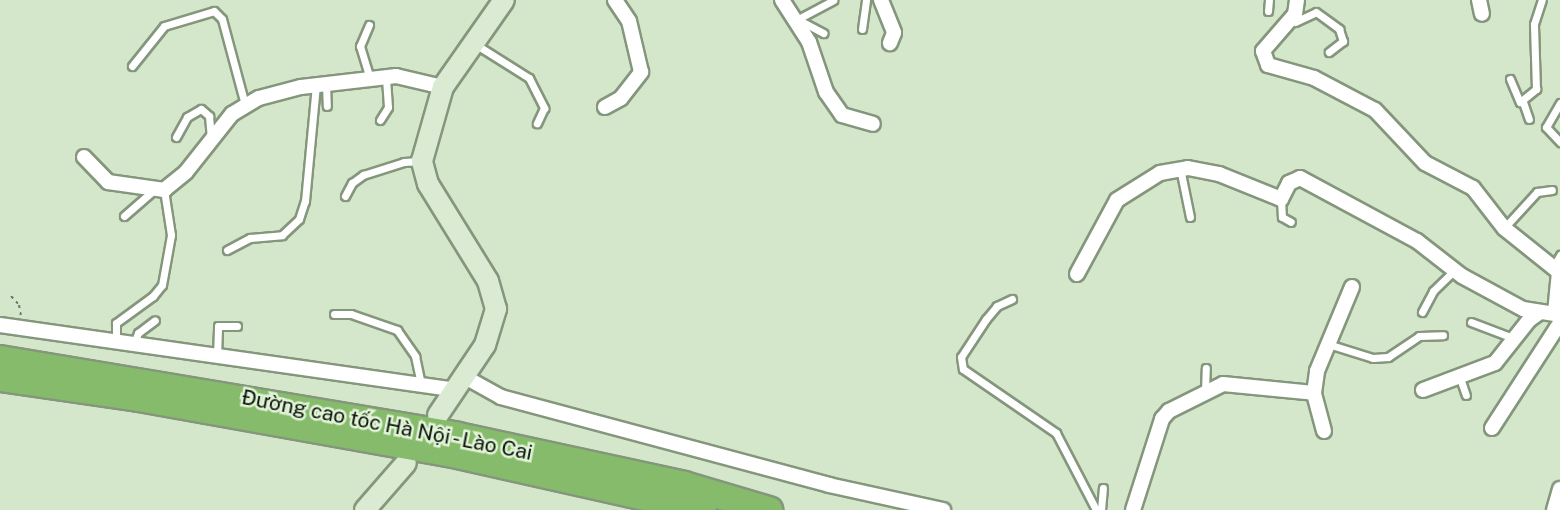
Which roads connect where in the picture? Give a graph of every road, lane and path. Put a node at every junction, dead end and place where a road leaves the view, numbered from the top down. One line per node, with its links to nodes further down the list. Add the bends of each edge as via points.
1 (504, 0): 16 (street)
2 (615, 0): 29 (street, via 633,31 641,72 621,98)
3 (782, 0): 11 (street)
4 (832, 0): 11 (lane)
5 (866, 0): 13 (lane)
6 (880, 0): 15 (street)
7 (1269, 0): 10 (lane)
8 (1297, 0): 18 (street, via 1295,14 1263,51)
9 (1542, 0): 25 (lane, via 1534,24 1536,89)
10 (1268, 11)
11 (794, 17): 14 (lane); 33 (street, via 809,42 826,92 842,115)
12 (369, 25): 21 (lane, via 360,46)
13 (862, 29)
14 (823, 33)
15 (896, 34)
16 (474, 43): 24 (street); 32 (lane, via 529,78 544,108)
17 (1329, 52): 18 (lane, via 1343,41 1343,33 1316,12 1296,21)
18 (1264, 59): 47 (street, via 1273,68 1314,78 1375,110 1425,163 1473,188)
19 (132, 66): 27 (lane, via 164,26 214,11 222,19)
20 (386, 77): 21 (street); 24 (street, via 404,76); 31 (lane, via 387,107)
21 (370, 78): 23 (street)
22 (1510, 79): 25 (lane)
23 (321, 84): 27 (street, via 259,98); 28 (lane); 48 (lane, via 305,201 299,219 282,235 250,238)
24 (443, 87): 38 (street)
25 (1523, 102): 30 (lane)
26 (1560, 103): 36 (lane, via 1546,127)
27 (245, 105): 35 (street, via 232,114)
28 (327, 106)
29 (605, 107)
30 (1529, 119)
31 (380, 120)
32 (537, 123)
33 (873, 124)
34 (176, 137): 35 (lane, via 187,117 203,109 212,127)
35 (209, 142): 40 (street, via 176,183)
36 (1560, 142)
37 (84, 157): 40 (street, via 108,182)
38 (422, 161): 42 (lane, via 404,162 363,175 351,183); 75 (street, via 428,184 494,294 494,325)
39 (1180, 168): 43 (street, via 1219,174); 45 (lane); 51 (street, via 1143,181 1117,200)
40 (159, 190): 44 (lane); 66 (lane, via 171,235 162,285 116,323)
41 (1552, 190): 47 (lane, via 1537,192)
42 (345, 196)
43 (1281, 199): 46 (lane, via 1282,218); 50 (street, via 1293,179 1309,182 1416,241)
44 (124, 216)
45 (1190, 217)
46 (1291, 222)
47 (1504, 228): 49 (street)
48 (227, 250)
49 (1557, 260): 59 (street)
50 (1454, 271): 55 (lane, via 1433,291); 56 (street)
51 (1077, 274)
52 (1352, 287): 68 (street)
53 (11, 296): 63 (path, via 22,311)
54 (1012, 299): 90 (lane, via 997,306 986,319 961,357 963,369 1056,433)
55 (1422, 312)
56 (1539, 313): 59 (street); 65 (street)
57 (334, 314): 74 (lane, via 351,314 397,330 415,356)
58 (155, 320): 67 (lane, via 138,333)
59 (1559, 321): 81 (street)
60 (1471, 322): 65 (lane)
61 (0, 326): 63 (street)
62 (237, 326): 69 (lane, via 218,326)
63 (20, 328): 66 (street)
64 (1443, 335): 68 (lane, via 1419,336 1396,354 1381,357)
65 (1513, 338): 73 (street, via 1495,363)
66 (116, 340): 67 (street)
67 (134, 343): 69 (street)
68 (1328, 344): 78 (street, via 1317,371)
69 (217, 357): 74 (street)
70 (0, 359): 88 (highway, Đường cao tốc Hà Nội - Lào Cai, via 458,435 684,485)
71 (1206, 368): 77 (lane)
72 (0, 378): 87 (highway, Đường cao tốc Hà Nội - Lào Cai, via 139,398 448,453)
73 (1460, 378): 76 (street); 79 (lane)
74 (421, 384): 75 (street)
75 (460, 384): 80 (street); 89 (street, via 829,485)
76 (1423, 390)
77 (1205, 391): 78 (street, via 1216,385 1243,384); 92 (street, via 1162,419)
78 (1314, 393): 82 (street)
79 (1466, 395)
80 (438, 415)
81 (1492, 428)
82 (1324, 431)
83 (406, 463): 86 (street)
84 (1104, 488): 91 (lane)
85 (1560, 489): 93 (street)
86 (365, 510)
87 (703, 510)
88 (769, 510)
89 (943, 510)
90 (1096, 510)
91 (1101, 510)
92 (1133, 510)
93 (1554, 510)

